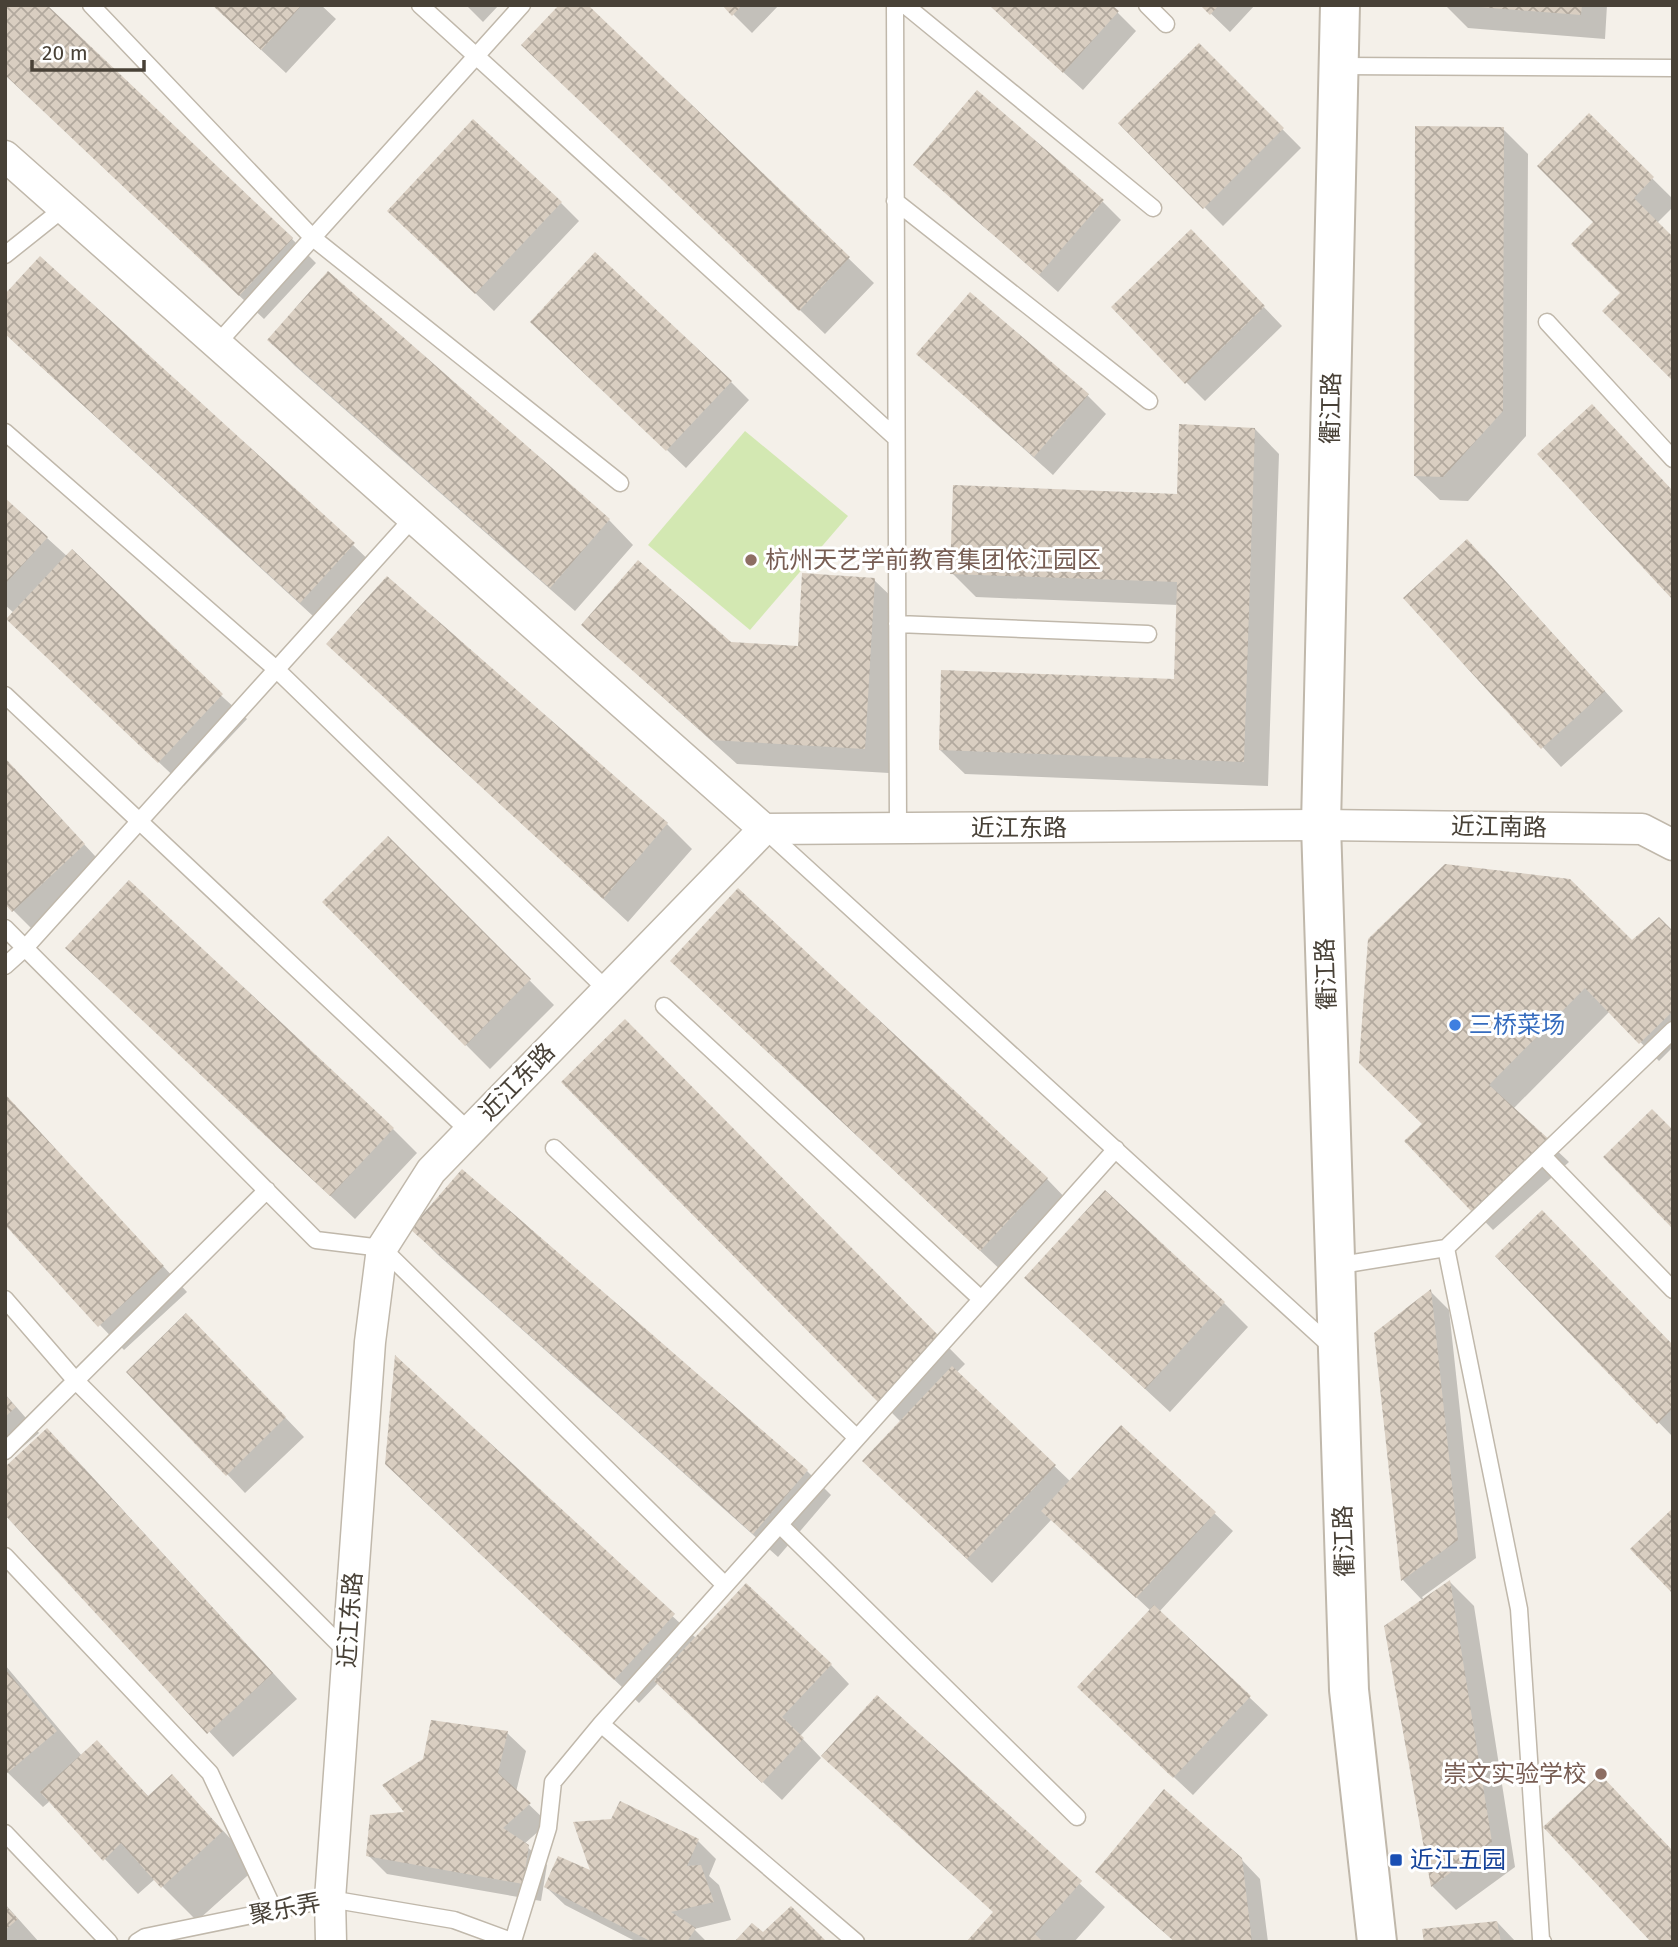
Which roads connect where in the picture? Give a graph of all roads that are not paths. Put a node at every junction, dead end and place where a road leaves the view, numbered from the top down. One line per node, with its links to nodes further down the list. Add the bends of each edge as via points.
1 (91, 5): 16 (lane)
2 (420, 5): 9 (lane)
3 (522, 5): 9 (lane)
4 (895, 5): 13 (lane)
5 (905, 5): 15 (lane)
6 (1147, 5): 8 (lane)
7 (1340, 5): 10 (street, 衢江路)
8 (1166, 24)
9 (476, 56): 16 (lane); 22 (lane)
10 (1338, 66): 11 (lane); 31 (street, 衢江路)
11 (1673, 68)
12 (5, 156): 14 (street)
13 (895, 201): 20 (lane); 22 (lane)
14 (64, 208): 17 (lane); 19 (street)
15 (1153, 208)
16 (313, 237): 19 (lane); 24 (lane)
17 (5, 254)
18 (1547, 322): 23 (lane)
19 (217, 344): 25 (street)
20 (1149, 401)
21 (5, 432): 28 (lane)
22 (897, 438): 26 (lane)
23 (1673, 458)
24 (620, 483)
25 (414, 518): 28 (lane); 33 (street)
26 (897, 624): 27 (lane); 32 (lane)
27 (1147, 634)
28 (276, 669): 30 (lane); 38 (lane)
29 (5, 695): 30 (lane)
30 (140, 820): 36 (lane); 41 (lane)
31 (1321, 825): 32 (street, 近江东路); 34 (street, 近江南路, via 1642,829); 48 (street, 衢江路)
32 (898, 828): 33 (street, 近江东路)
33 (764, 829): 38 (street, 近江东路); 43 (lane)
34 (1673, 845)
35 (5, 928): 36 (lane)
36 (25, 948): 37 (lane); 45 (lane)
37 (5, 966)
38 (607, 990): 41 (street, 近江东路)
39 (664, 1006): 51 (lane)
40 (1670, 1040): 44 (lane)
41 (469, 1131): 46 (street, 近江东路, via 431,1171)
42 (554, 1147): 54 (lane)
43 (1116, 1149): 51 (lane); 52 (lane)
44 (1542, 1156): 47 (lane); 49 (lane)
45 (267, 1191): 46 (lane, via 316,1240); 53 (lane)
46 (382, 1248): 58 (lane); 59 (street, 近江东路, via 370,1342)
47 (1446, 1248): 48 (lane); 71 (lane, via 1519,1609)
48 (1335, 1266): 52 (street, 衢江路)
49 (1673, 1290)
50 (5, 1299): 53 (lane)
51 (981, 1299): 54 (lane)
52 (1338, 1352): 70 (street, 衢江路, via 1349,1690)
53 (76, 1381): 55 (lane); 59 (lane)
54 (857, 1438): 56 (lane)
55 (5, 1451)
56 (779, 1525): 58 (lane); 61 (lane)
57 (5, 1556): 64 (lane, via 210,1773)
58 (725, 1585): 60 (lane)
59 (348, 1653): 63 (street, 近江东路)
60 (601, 1724): 68 (lane, via 553,1782 548,1828); 69 (lane)
61 (1077, 1817)
62 (5, 1833): 65 (lane)
63 (330, 1899): 64 (lane, 聚乐弄); 67 (street, 近江东路); 68 (lane, 聚乐弄, via 454,1920)
64 (274, 1910): 66 (lane, 聚乐弄)
65 (109, 1942)
66 (137, 1942)
67 (331, 1942)
68 (514, 1942)
69 (856, 1942)
70 (1377, 1942)
71 (1543, 1942)

